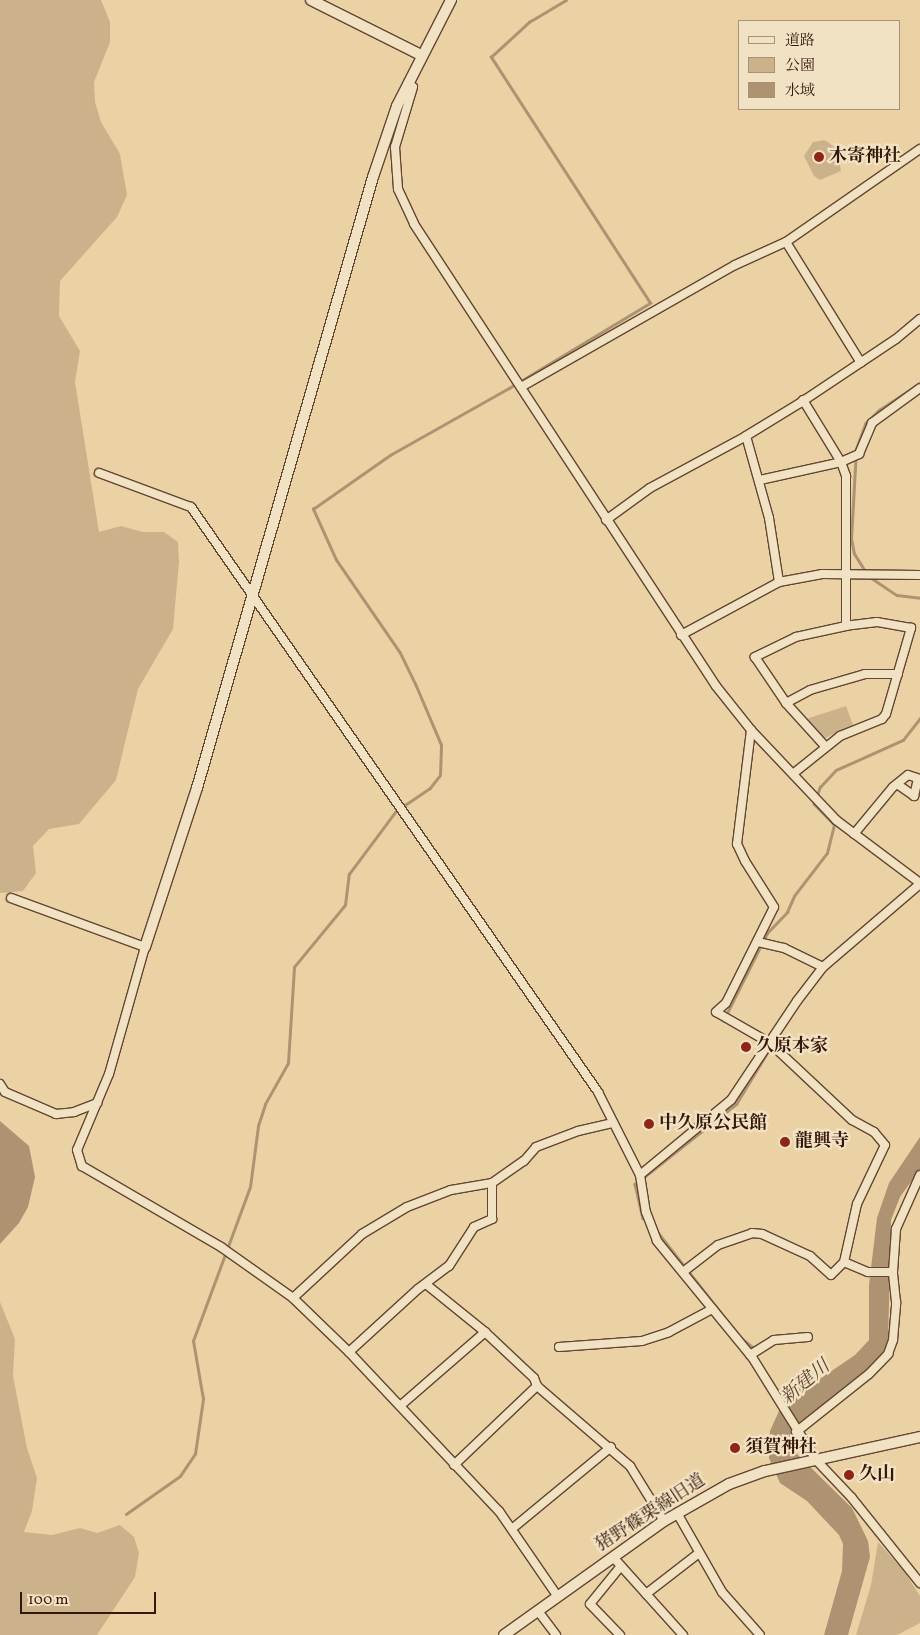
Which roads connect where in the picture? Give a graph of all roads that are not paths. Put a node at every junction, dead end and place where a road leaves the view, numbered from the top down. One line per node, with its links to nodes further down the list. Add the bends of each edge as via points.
1 (311, 0): 3 (street)
2 (451, 0): 3 (street)
3 (421, 55): 4 (street)
4 (408, 83): 9 (street, via 413,87 395,147 398,189 404,207); 20 (street, via 373,177)
5 (920, 149): 6 (street)
6 (786, 242): 8 (street); 9 (street, via 735,265)
7 (920, 319): 8 (street)
8 (861, 363): 11 (street)
9 (521, 387): 16 (street)
10 (920, 388): 13 (street, via 872,423 858,454)
11 (803, 400): 12 (street); 13 (street)
12 (746, 436): 15 (street); 16 (street, via 650,488)
13 (842, 462): 15 (street); 17 (street, via 846,476)
14 (99, 473): 20 (street, via 191,507)
15 (760, 480): 19 (street)
16 (606, 520): 22 (street)
17 (844, 574): 18 (street); 19 (street); 21 (street)
18 (920, 575)
19 (779, 582): 22 (street)
20 (253, 594): 34 (street, via 196,788); 39 (street, via 304,673 582,1069)
21 (846, 626): 23 (street, via 877,622 911,628); 24 (street, via 796,637 755,657)
22 (681, 635): 25 (street)
23 (898, 674): 24 (street, via 865,674 810,690); 26 (street, via 882,719 840,736)
24 (786, 702): 26 (street)
25 (752, 730): 27 (street); 33 (street, via 737,844 774,907)
26 (825, 746): 27 (street)
27 (794, 773): 30 (street, via 836,820)
28 (919, 779): 29 (street, via 908,775); 29 (street, via 914,796)
29 (897, 784): 30 (street)
30 (854, 834): 31 (street)
31 (920, 883): 35 (street)
32 (11, 898): 34 (street)
33 (758, 942): 35 (street, via 784,948); 36 (street, via 726,1003 716,1012)
34 (144, 947): 38 (street, via 109,1074)
35 (823, 967): 36 (street)
36 (770, 1042): 40 (street, via 731,1100); 43 (street, via 852,1120 874,1132 885,1145 857,1204)
37 (0, 1084): 38 (street, via 5,1092 56,1114 74,1112)
38 (96, 1103): 47 (street, via 77,1150 82,1166 221,1246)
39 (613, 1123): 40 (street); 42 (street, via 578,1131 536,1147 524,1161)
40 (640, 1175): 44 (street, via 646,1212 655,1237)
41 (920, 1175): 45 (street, via 896,1229)
42 (492, 1183): 46 (street, via 492,1219 474,1227 449,1266); 47 (street, via 450,1190 407,1207 362,1234)
43 (844, 1262): 44 (street, via 831,1275 810,1256 762,1234 752,1233 718,1245); 45 (street, via 868,1272)
44 (683, 1272): 48 (street)
45 (893, 1272): 56 (street, via 896,1302 893,1340 888,1354 869,1374)
46 (427, 1285): 49 (street); 52 (street)
47 (292, 1298): 52 (street)
48 (712, 1309): 51 (street, via 669,1332 642,1341); 53 (street)
49 (484, 1332): 54 (street, via 534,1378); 55 (street)
50 (808, 1336): 53 (street, via 774,1340)
51 (559, 1347)
52 (349, 1352): 55 (street)
53 (750, 1354): 56 (street)
54 (537, 1386): 58 (street); 60 (street)
55 (400, 1406): 60 (street)
56 (796, 1432): 59 (street)
57 (920, 1437): 59 (street, 猪野篠栗線旧道)
58 (611, 1447): 62 (street, via 630,1466); 63 (street)
59 (816, 1460): 61 (street, 猪野篠栗線旧道, via 765,1471 730,1484); 67 (street, via 852,1498)
60 (454, 1465): 63 (street)
61 (677, 1512): 62 (street, 猪野篠栗線旧道); 64 (street)
62 (664, 1521): 65 (street, 猪野篠栗線旧道)
63 (513, 1528): 69 (street)
64 (700, 1553): 68 (street); 75 (street, via 722,1592)
65 (613, 1557): 66 (street); 69 (street, 猪野篠栗線旧道)
66 (621, 1566): 68 (street); 73 (street, via 590,1604)
67 (920, 1583)
68 (646, 1594): 74 (street)
69 (558, 1597): 70 (street, 猪野篠栗線旧道)
70 (538, 1611): 71 (street, 猪野篠栗線旧道); 72 (street)
71 (504, 1635)
72 (556, 1635)
73 (620, 1635)
74 (683, 1635)
75 (760, 1635)

